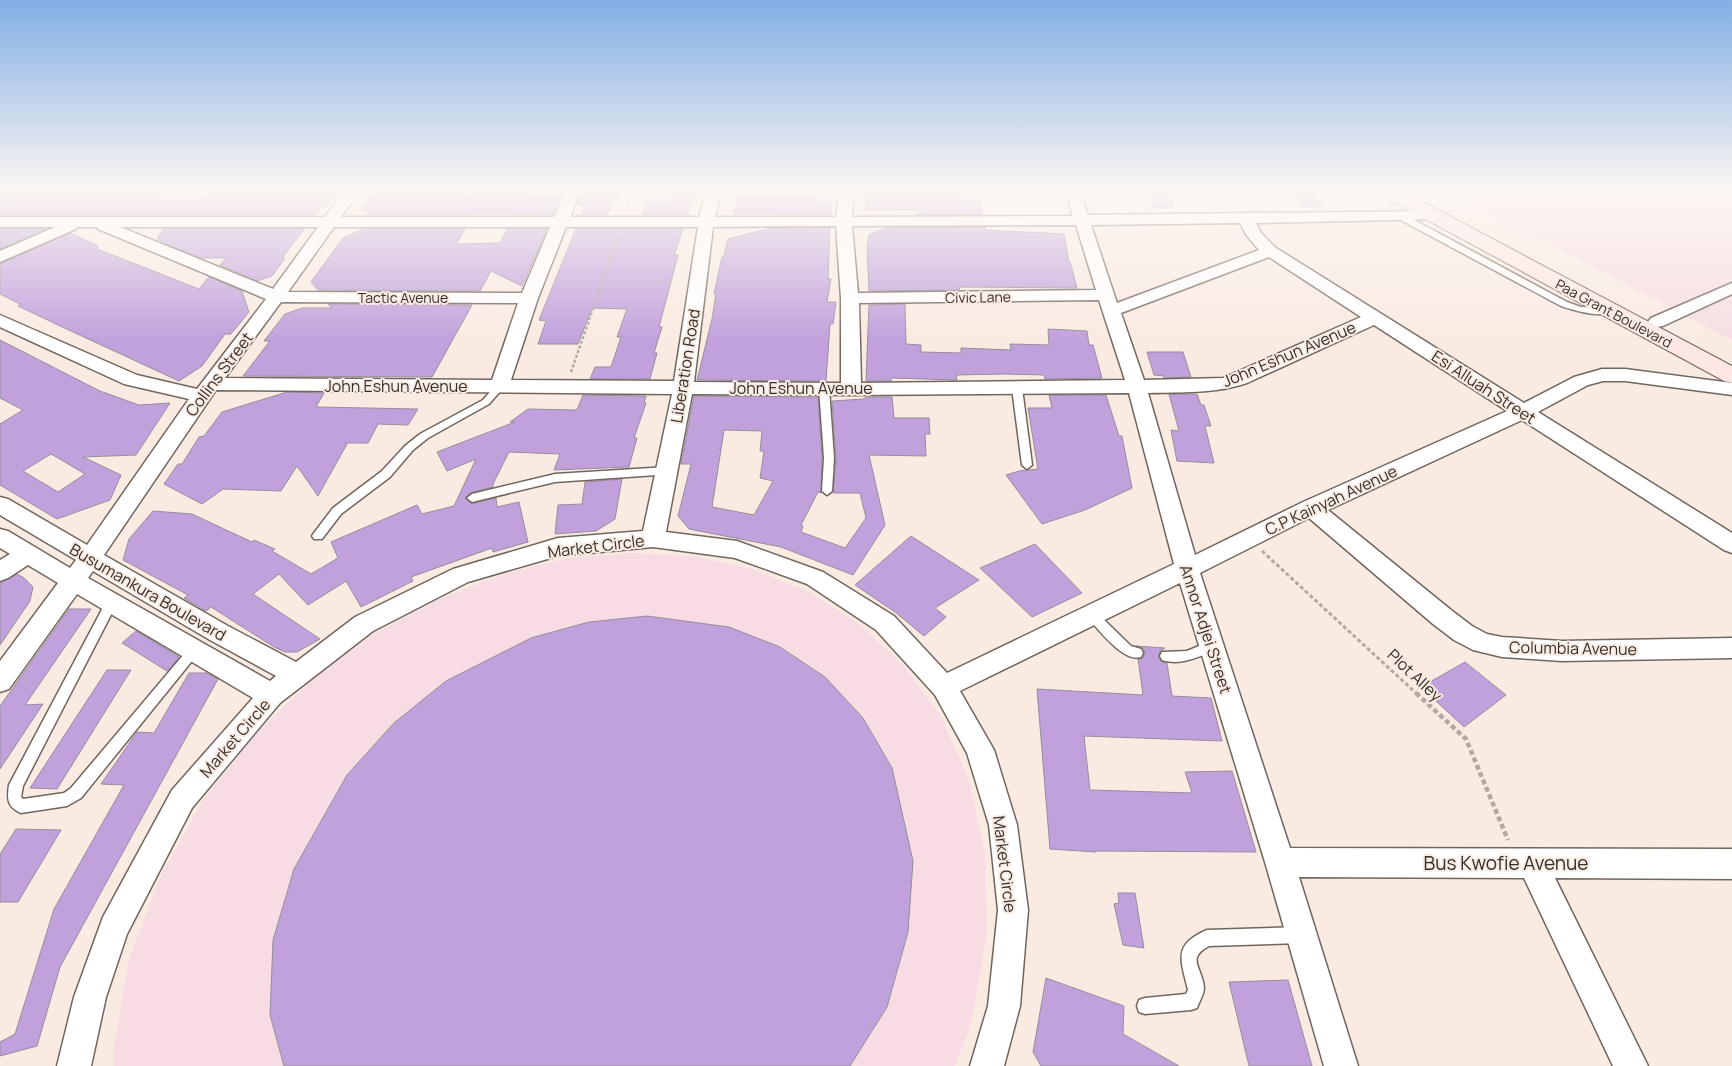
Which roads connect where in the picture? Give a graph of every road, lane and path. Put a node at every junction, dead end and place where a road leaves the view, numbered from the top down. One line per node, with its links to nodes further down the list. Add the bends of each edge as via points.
1 (37, 242): 14 (street)
2 (136, 242): 16 (street)
3 (315, 242): 16 (street, Collins Street)
4 (552, 242): 17 (street)
5 (616, 242): 28 (path)
6 (703, 242): 29 (street, Liberation Road)
7 (846, 242): 18 (street)
8 (1091, 242): 19 (street, Annor Adjei Street)
9 (1259, 242): 13 (street, Esi Alluah Street)
10 (1448, 242): 20 (lane, via 1564,304 1580,310)
11 (1482, 242): 20 (main road, Paa Grant Boulevard)
12 (1506, 242): 23 (main road, Paa Grant Boulevard)
13 (1270, 251): 19 (street); 21 (street, Esi Alluah Street)
14 (0, 257)
15 (1729, 292): 23 (street)
16 (276, 297): 17 (street, Tactic Avenue); 34 (street, Collins Street)
17 (529, 298): 26 (street)
18 (850, 298): 19 (street, Civic Lane); 31 (street)
19 (1109, 303): 27 (street, Annor Adjei Street)
20 (1611, 311): 25 (main road, Paa Grant Boulevard)
21 (1376, 317): 27 (street, John Eshun Avenue, via 1224,384); 35 (street, Esi Alluah Street)
22 (0, 320): 34 (street, John Eshun Avenue, via 131,380)
23 (1657, 322): 24 (main road, Paa Grant Boulevard)
24 (1732, 362)
25 (1732, 376)
26 (499, 387): 28 (street, John Eshun Avenue); 34 (street, John Eshun Avenue); 42 (lane, via 486,402 408,448 386,474 336,511)
27 (1138, 387): 32 (street, John Eshun Avenue); 49 (street, Annor Adjei Street)
28 (567, 388): 29 (street, John Eshun Avenue)
29 (683, 388): 30 (street, John Eshun Avenue); 37 (street, Liberation Road)
30 (824, 388): 31 (street, John Eshun Avenue); 38 (lane, via 829,458)
31 (851, 388): 32 (street, John Eshun Avenue)
32 (1017, 388): 36 (lane)
33 (1732, 389): 35 (street, C.P Kainyah Avenue, via 1602,375 1581,381)
34 (206, 390): 48 (street, Collins Street)
35 (1522, 412): 41 (street, C.P Kainyah Avenue); 46 (street, Esi Alluah Street)
36 (1027, 465)
37 (667, 471): 39 (lane, via 555,478); 44 (street, Liberation Road)
38 (827, 491)
39 (472, 498)
40 (0, 505): 48 (street, Busumankura Boulevard)
41 (1311, 508): 45 (street, C.P Kainyah Avenue); 55 (street, Columbia Avenue, via 1442,617 1482,643 1526,650 1562,651)
42 (318, 536)
43 (0, 537): 47 (street, Busumankura Boulevard)
44 (653, 539): 59 (street, Market Circle, via 558,547 461,575 364,624); 61 (street, Market Circle, via 737,550 815,578 885,623)
45 (1249, 539): 49 (street, C.P Kainyah Avenue); 64 (path, Plot Alley, via 1466,739)
46 (1732, 544)
47 (28, 554): 50 (street); 51 (street, Busumankura Boulevard)
48 (90, 558): 51 (street, Collins Street); 59 (street, Busumankura Boulevard)
49 (1187, 570): 53 (street, C.P Kainyah Avenue); 54 (street, Annor Adjei Street)
50 (0, 572)
51 (73, 581): 52 (street, Busumankura Boulevard); 60 (street)
52 (111, 603): 56 (street, Busumankura Boulevard); 56 (lane, via 16,785 14,800 21,806 66,799 76,793)
53 (1092, 615): 57 (lane, via 1127,650); 61 (street, C.P Kainyah Avenue)
54 (1211, 646): 58 (lane, via 1188,656); 63 (street, Annor Adjei Street)
55 (1732, 648)
56 (194, 651): 62 (street, Busumankura Boulevard)
57 (1137, 653)
58 (1166, 656)
59 (298, 676): 62 (street, Market Circle)
60 (0, 681)
61 (944, 687): 69 (street, Market Circle, via 980,750 1004,824 1013,910 1004,1006)
62 (271, 695): 68 (street, Market Circle, via 182,799 114,928 90,997)
63 (1280, 862): 64 (street, Bus Kwofie Avenue); 66 (street, Annor Adjei Street)
64 (1525, 863): 65 (street, Bus Kwofie Avenue); 71 (street)
65 (1732, 864)
66 (1302, 935): 67 (lane, via 1207,938 1193,946 1188,957 1196,990 1191,1002); 70 (street, Annor Adjei Street)
67 (1146, 1006)
68 (74, 1066)
69 (987, 1066)
70 (1341, 1066)
71 (1630, 1066)

